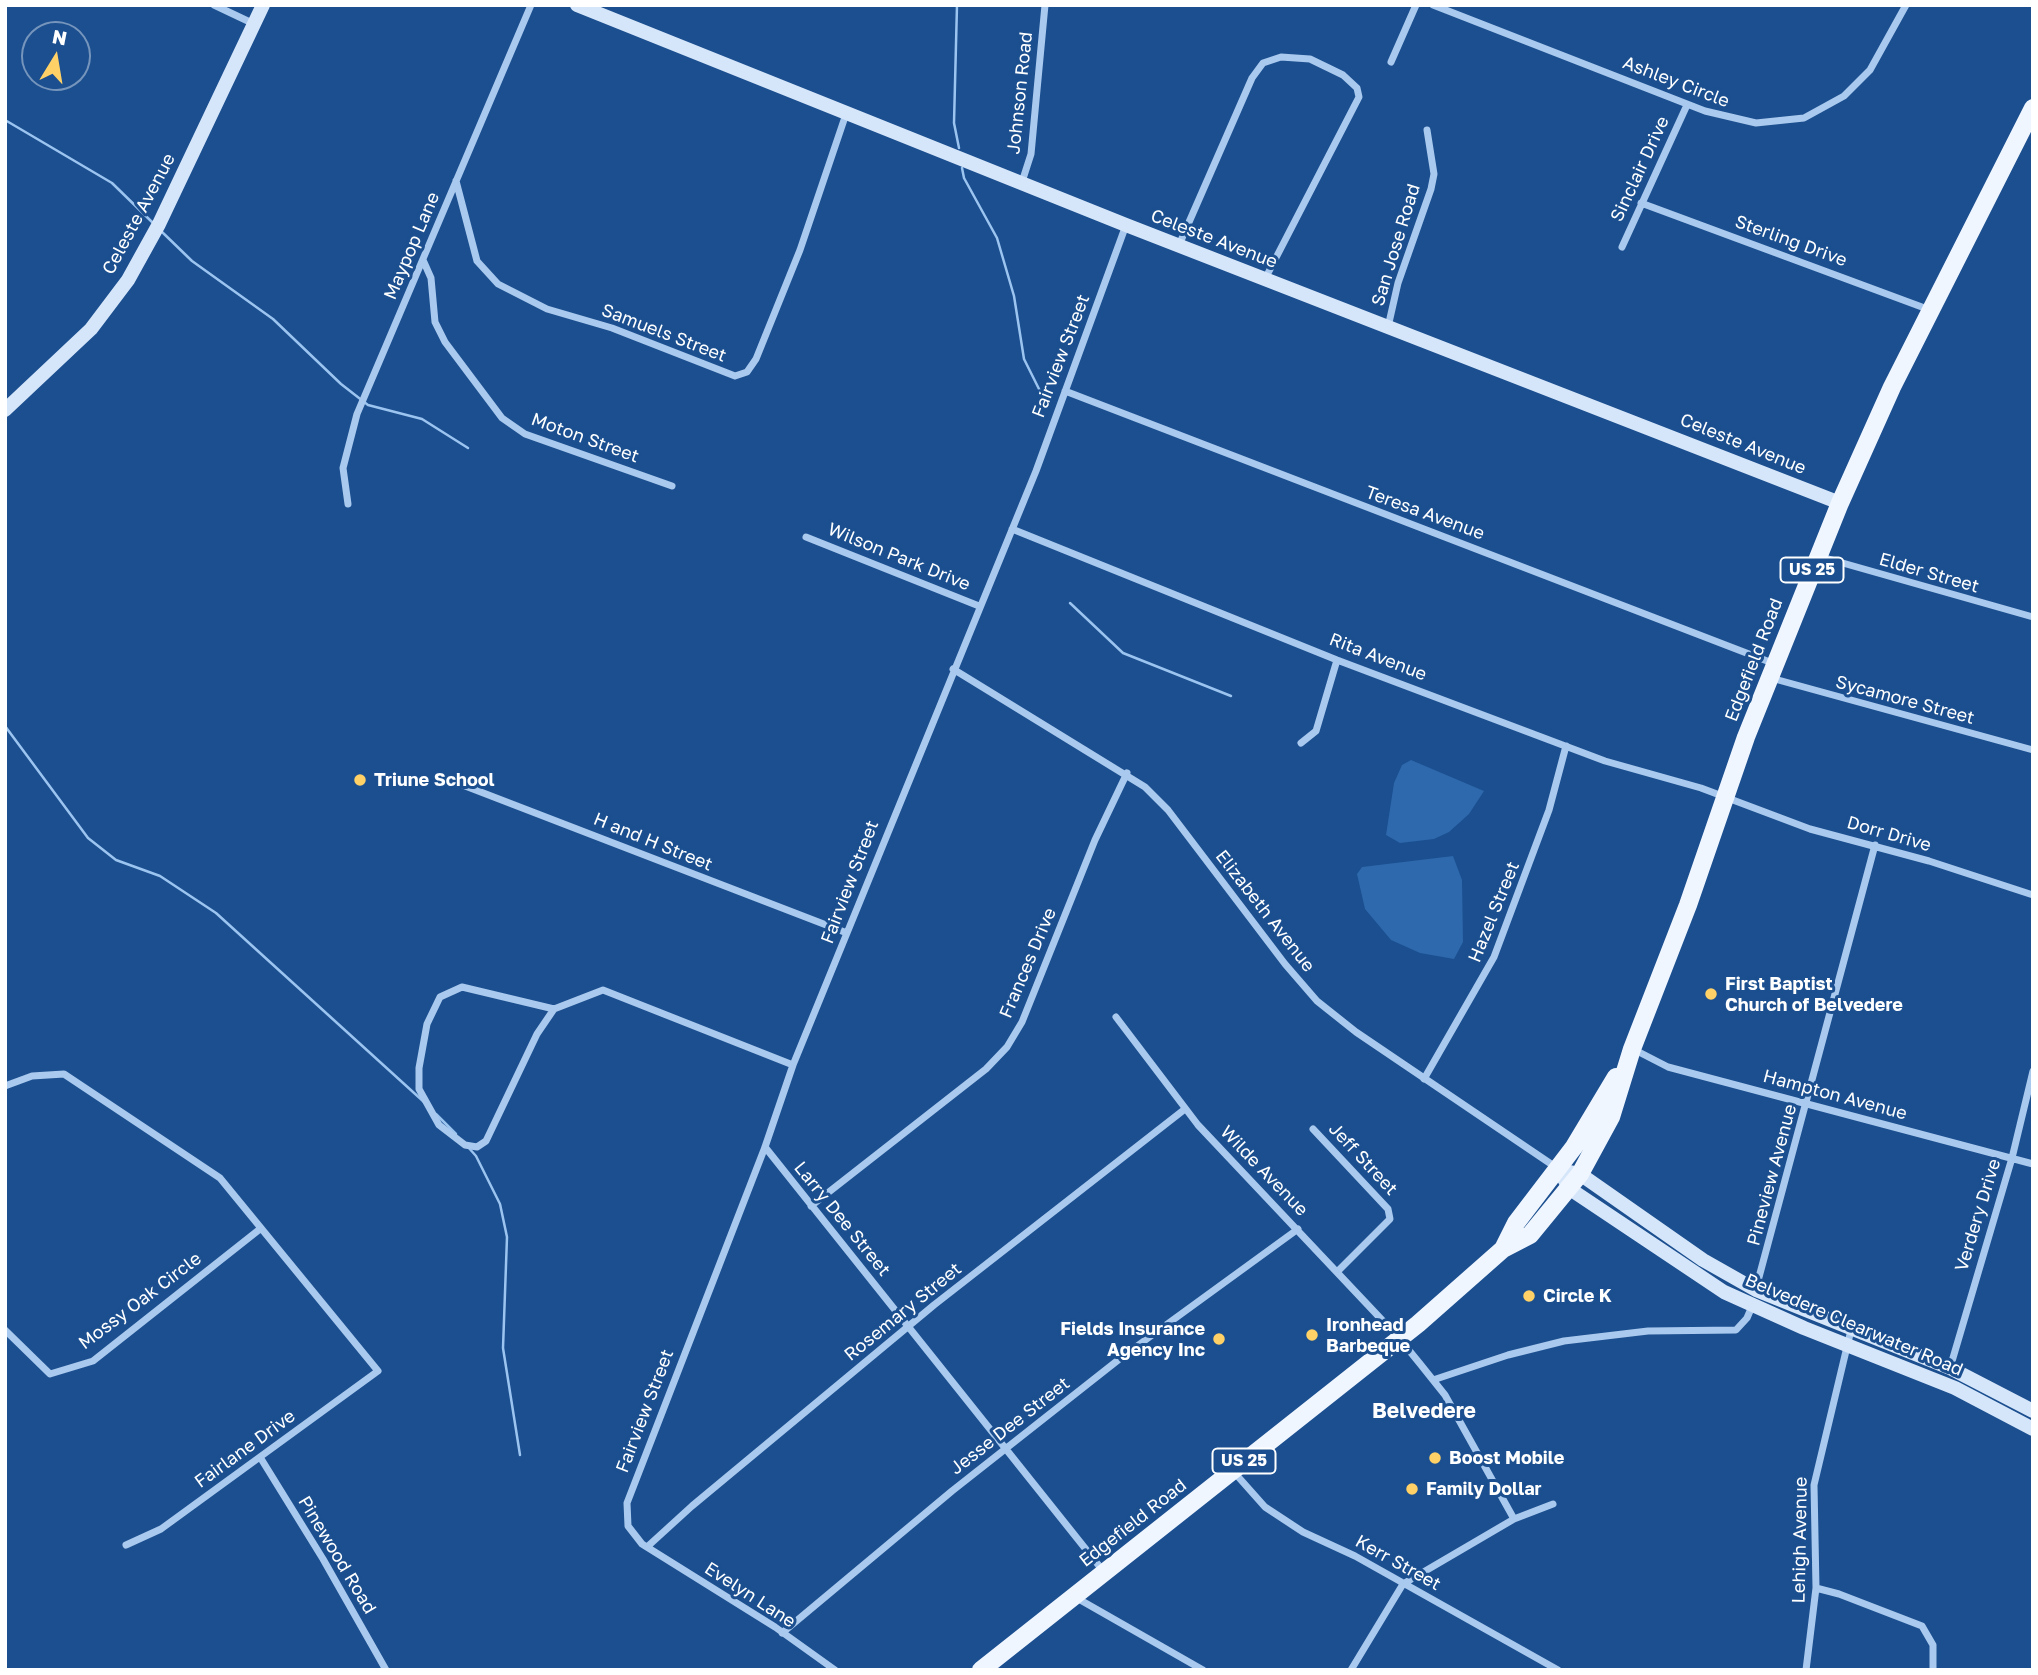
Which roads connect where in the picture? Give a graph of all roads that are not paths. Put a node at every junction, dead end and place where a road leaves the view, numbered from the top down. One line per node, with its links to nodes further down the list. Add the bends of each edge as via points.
1 (214, 5): 9 (street)
2 (263, 5): 9 (street, Celeste Avenue)
3 (531, 5): 15 (street, Maypop Lane)
4 (577, 5): 13 (street, Celeste Avenue)
5 (1045, 5): 16 (street, Johnson Road, via 1031,154)
6 (1416, 5): 10 (street)
7 (1433, 5): 11 (street, Ashley Circle)
8 (1906, 5): 11 (street, Ashley Circle, via 1865,76 1816,113 1791,121 1756,123)
9 (252, 23): 26 (street, Celeste Avenue, via 159,224 128,280 91,329)
10 (1391, 62)
11 (1687, 105): 17 (street, Sinclair Drive)
12 (2033, 108): 23 (main road, Edgefield Road / US 25)
13 (846, 114): 15 (street, Samuels Street, via 800,250 756,359 747,372 735,376 612,328 547,309 498,284 477,261); 16 (street, Celeste Avenue)
14 (1427, 131): 24 (street, San Jose Road, via 1434,174)
15 (456, 181): 21 (street, Maypop Lane)
16 (1022, 183): 18 (street, Celeste Avenue)
17 (1641, 203): 20 (street, Sinclair Drive); 23 (street, Sterling Drive)
18 (1126, 225): 19 (street, Celeste Avenue); 25 (street, Fairview Street)
19 (1178, 246): 22 (street, Celeste Avenue); 22 (street, via 1263,63 1281,57 1310,59 1343,75 1357,88 1359,97)
20 (1622, 247)
21 (423, 260): 27 (street, Moton Street, via 431,278 435,322 502,418 525,434); 29 (street, Maypop Lane, via 357,414 343,480)
22 (1265, 279): 24 (street, Celeste Avenue)
23 (1931, 310): 28 (main road, Edgefield Road / US 25)
24 (1388, 327): 28 (street, Celeste Avenue)
25 (1065, 391): 30 (street, Fairview Street); 37 (street, Teresa Avenue)
26 (5, 410)
27 (672, 486)
28 (1840, 503): 32 (main road, Edgefield Road / US 25)
29 (348, 504)
30 (1012, 529): 33 (street, Fairview Street); 35 (street, Rita Avenue)
31 (806, 537): 33 (street, Wilson Park Drive)
32 (1818, 556): 34 (street, Elder Street); 37 (main road, Edgefield Road / US 25)
33 (979, 607): 36 (street, Fairview Street)
34 (2033, 617)
35 (1337, 660): 38 (street, via 1316,731); 39 (street, Rita Avenue)
36 (953, 669): 41 (street, Elizabeth Avenue); 46 (street, Fairview Street)
37 (1773, 671): 40 (street, Sycamore Street); 43 (main road, Edgefield Road / US 25)
38 (1301, 743)
39 (1566, 746): 43 (street, Rita Avenue); 52 (street, Hazel Street, via 1549,810 1494,957)
40 (2033, 750)
41 (1127, 773): 52 (street, Elizabeth Avenue, via 1168,810 1317,1001); 62 (street, Frances Drive, via 1007,1047 986,1069)
42 (447, 779): 46 (street, H and H Street)
43 (1731, 800): 44 (street, Dorr Drive, via 1810,829); 49 (main road, Edgefield Road / US 25)
44 (1875, 845): 45 (street, Dorr Drive); 54 (street, Pineview Avenue)
45 (2033, 895)
46 (848, 933): 50 (street, Fairview Street)
47 (554, 1009): 47 (street, via 477,988 462,987 440,997 427,1024 419,1068 419,1089 439,1125 466,1145 477,1147 486,1141 537,1034); 50 (street, via 603,990)
48 (1116, 1017): 55 (street, Wilde Avenue)
49 (1632, 1049): 54 (street, Hampton Avenue, via 1661,1064); 60 (main road, Edgefield Road / US 25); 61 (main road, Edgefield Road / US 25, via 1611,1117)
50 (793, 1065): 57 (street, Fairview Street)
51 (2033, 1071): 58 (street, Verdery Drive)
52 (1424, 1079): 60 (street, Elizabeth Avenue)
53 (5, 1086): 63 (street, via 32,1076 64,1074 220,1178)
54 (1808, 1104): 58 (street, Hampton Avenue); 67 (street, Pineview Avenue)
55 (1185, 1109): 64 (street, Wilde Avenue); 69 (street, Rosemary Street)
56 (1313, 1129): 66 (street, Jeff Street, via 1388,1209 1390,1219)
57 (765, 1147): 62 (street, Larry Dee Street); 84 (street, Fairview Street, via 627,1503 628,1526)
58 (2011, 1158): 59 (street, Hampton Avenue); 74 (street, Verdery Drive)
59 (2033, 1164)
60 (1558, 1169): 61 (street, Belvedere Clearwater Road); 65 (main road, Edgefield Road / US 25, via 1516,1223)
61 (1575, 1182): 65 (main road, Edgefield Road / US 25, via 1530,1235); 67 (street, Belvedere Clearwater Road); 68 (street, Belvedere Clearwater Road, via 1684,1266)
62 (811, 1206): 69 (street, Larry Dee Street)
63 (260, 1229): 70 (street, Mossy Oak Circle, via 93,1361 50,1374); 79 (street, Fairlane Drive, via 378,1371)
64 (1298, 1229): 66 (street, Wilde Avenue); 78 (street, Jesse Dee Street, via 1122,1357)
65 (1503, 1249): 72 (main road, Edgefield Road / US 25)
66 (1337, 1272): 72 (street, Wilde Avenue)
67 (1756, 1290): 68 (street, Pineview Avenue); 71 (street, Belvedere Clearwater Road)
68 (1752, 1306): 73 (street, Belvedere Clearwater Road); 75 (street, Pineview Avenue, via 1736,1330 1648,1331 1564,1341)
69 (909, 1326): 78 (street, Larry Dee Street); 84 (street, Rosemary Street)
70 (5, 1330)
71 (1851, 1330): 73 (street, Lehigh Avenue); 74 (street, Belvedere Clearwater Road)
72 (1399, 1338): 75 (street, Wilde Avenue); 80 (main road, Edgefield Road / US 25)
73 (1846, 1346): 77 (street, Belvedere Clearwater Road, via 1955,1388); 87 (street, Lehigh Avenue, via 1814,1485)
74 (1950, 1368): 76 (street, Belvedere Clearwater Road)
75 (1433, 1380): 82 (street, Wilde Avenue)
76 (2033, 1411)
77 (2033, 1429)
78 (1008, 1449): 85 (street, Larry Dee Street); 89 (street, Jesse Dee Street)
79 (260, 1457): 83 (street, Fairlane Drive, via 161,1529); 90 (street, Pinewood Road)
80 (1232, 1471): 85 (main road, Edgefield Road / US 25); 86 (street, Kerr Street, via 1265,1507 1284,1520)
81 (1553, 1504): 82 (street)
82 (1514, 1519): 86 (street)
83 (126, 1545)
84 (648, 1547): 89 (street, Evelyn Lane)
85 (1105, 1573): 88 (main road, Edgefield Road / US 25)
86 (1403, 1584): 94 (street); 95 (street, Kerr Street)
87 (1816, 1588): 96 (street, Lehigh Avenue); 97 (street, via 1922,1626 1933,1646)
88 (1074, 1597): 92 (main road, Edgefield Road / US 25); 93 (street)
89 (782, 1633): 91 (street, Evelyn Lane)
90 (386, 1670)
91 (835, 1670)
92 (981, 1670)
93 (1203, 1670)
94 (1351, 1670)
95 (1558, 1670)
96 (1806, 1670)
97 (1933, 1670)

